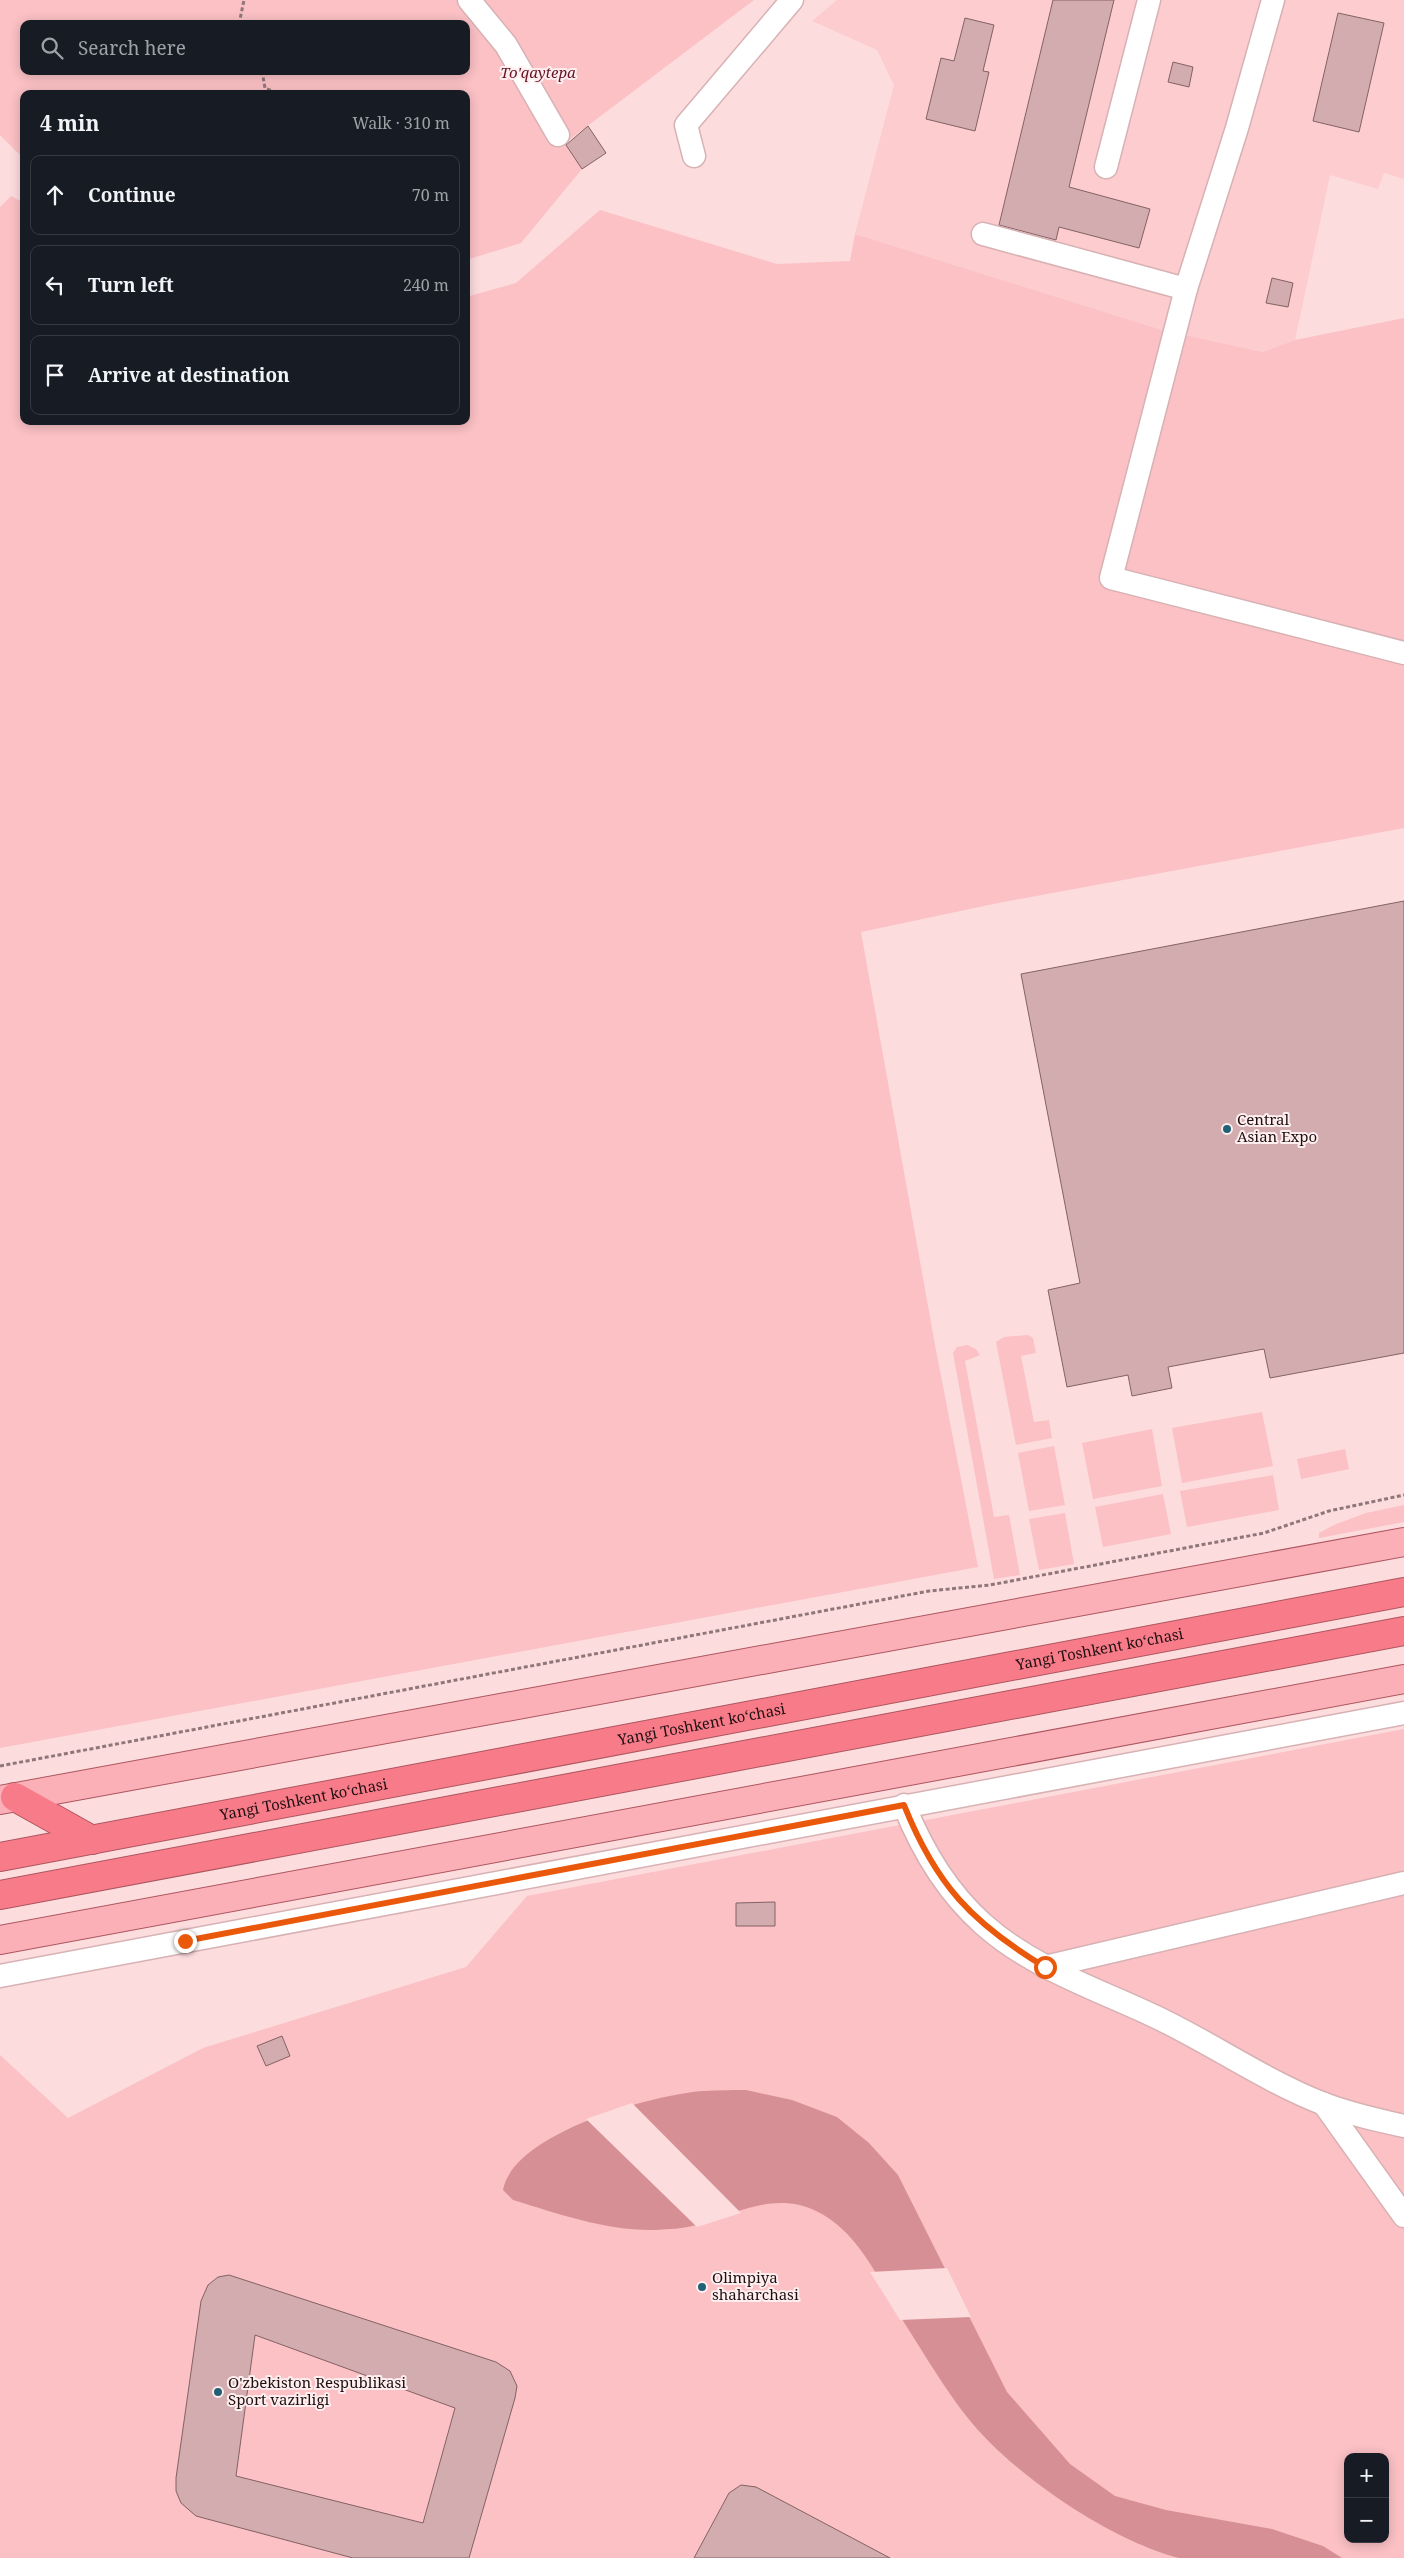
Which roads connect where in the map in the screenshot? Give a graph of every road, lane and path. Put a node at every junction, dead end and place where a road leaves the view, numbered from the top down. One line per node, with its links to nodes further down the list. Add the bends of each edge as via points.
1 (244, 0): 6 (path)
2 (469, 0): 9 (lane, via 506,45)
3 (792, 0): 10 (lane, via 686,125)
4 (1149, 0): 11 (lane)
5 (1273, 0): 13 (lane)
6 (240, 20)
7 (263, 75): 8 (path, via 265,88)
8 (270, 90)
9 (558, 135)
10 (694, 156)
11 (1106, 167)
12 (984, 234): 13 (lane)
13 (1186, 289): 14 (lane, via 1111,578)
14 (1404, 653)
15 (1404, 1496): 21 (path, via 1329,1511 1264,1533 990,1585 920,1592)
16 (1404, 1542): 22 (main road)
17 (1404, 1592): 24 (highway, Yangi Toshkent ko‘chasi)
18 (1404, 1631): 27 (highway)
19 (1404, 1678): 28 (main road)
20 (1404, 1713): 23 (lane)
21 (0, 1766)
22 (8, 1799): 24 (highway)
23 (904, 1805): 29 (lane, via 934,1867 967,1909 1001,1939); 30 (lane)
24 (92, 1840): 25 (highway, Yangi Toshkent ko‘chasi)
25 (0, 1857)
26 (1404, 1883): 29 (lane)
27 (0, 1896)
28 (0, 1940)
29 (1045, 1967): 31 (lane, via 1157,2017 1270,2079)
30 (0, 1976)
31 (1324, 2104): 32 (lane); 33 (lane)
32 (1404, 2126)
33 (1404, 2216)

